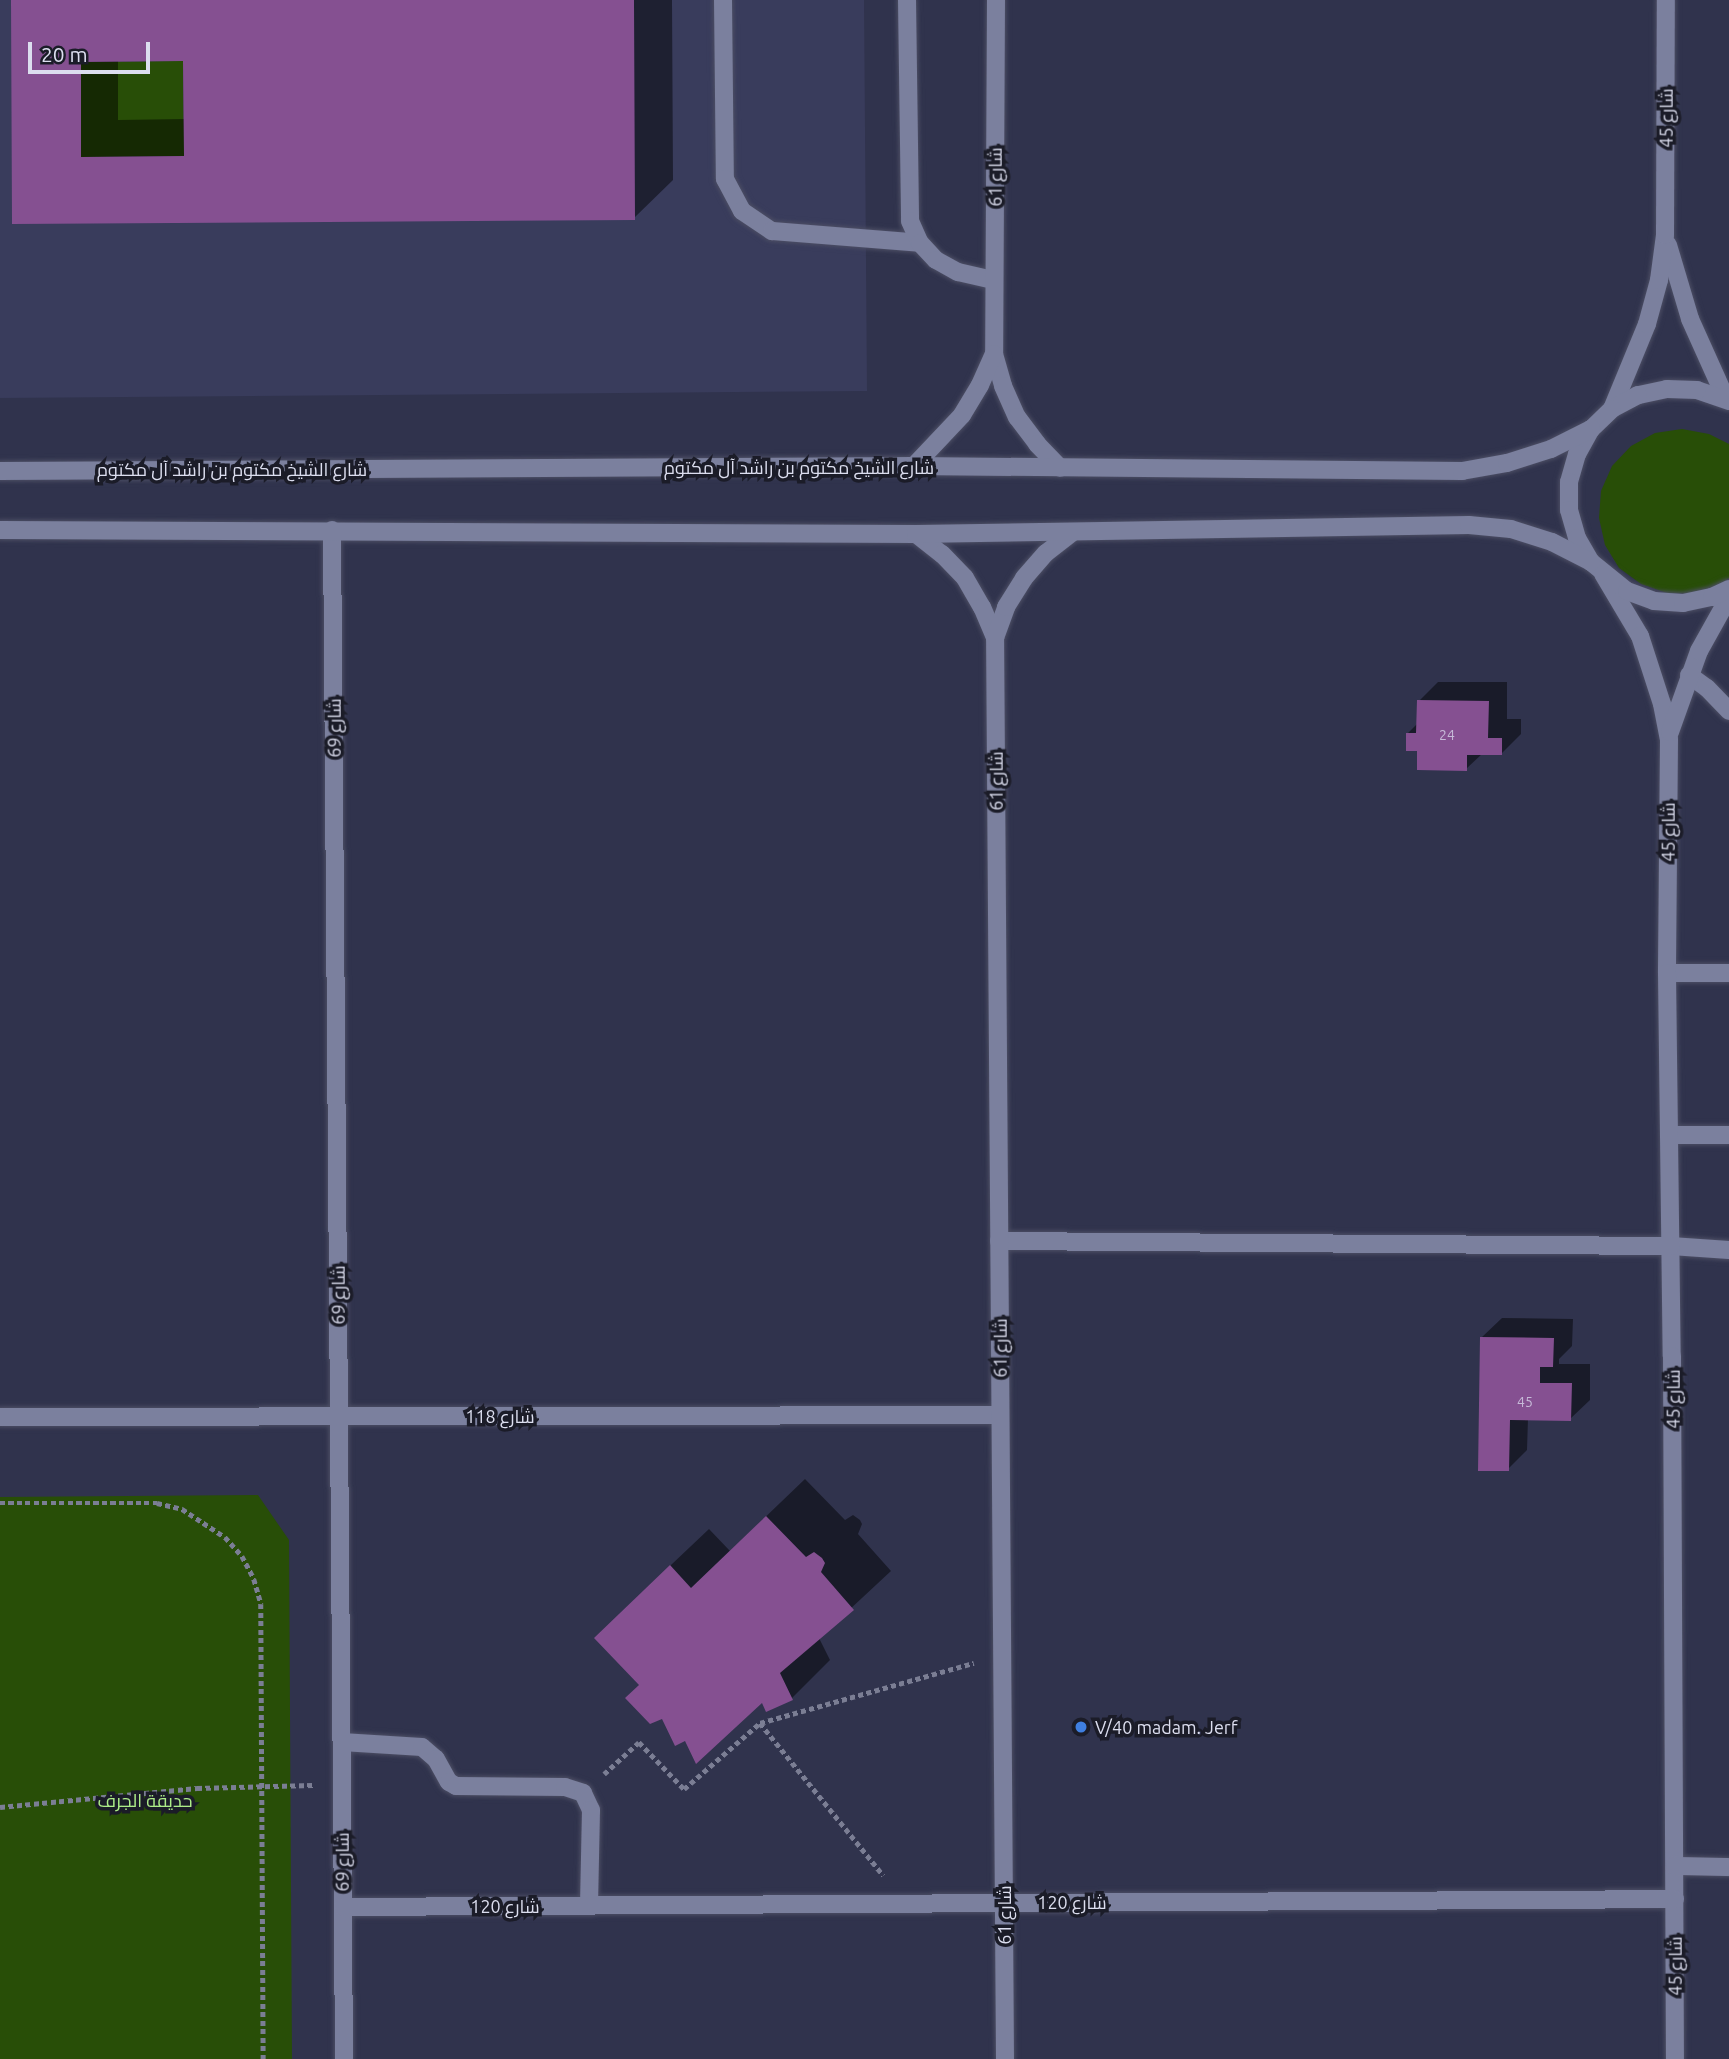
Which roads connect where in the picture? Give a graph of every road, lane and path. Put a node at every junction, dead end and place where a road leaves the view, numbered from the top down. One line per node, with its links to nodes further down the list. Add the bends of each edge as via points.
1 (723, 0): 6 (street, via 725,179 742,211 772,231)
2 (906, 0): 6 (street, via 907,196 910,221)
3 (996, 0): 7 (street, شارع 61)
4 (1666, 0): 5 (street, شارع 45)
5 (1665, 235): 9 (street, شارع 45, via 1690,319); 10 (street, شارع 45, via 1647,324)
6 (920, 243): 7 (street, via 936,260 958,272)
7 (994, 279): 8 (street, شارع 61)
8 (994, 354): 12 (street, شارع 61, via 962,415); 13 (street, شارع 61, via 1017,416)
9 (1727, 400): 10 (street, via 1697,390 1667,388 1638,395)
10 (1612, 410): 11 (street)
11 (1591, 429): 13 (street, شارع الشيخ مكتوم بن راشد آل مكتوم, via 1550,449 1462,471); 19 (street, شارع 45, via 1569,482 1569,510 1577,538)
12 (914, 466): 13 (street, شارع الشيخ مكتوم بن راشد آل مكتوم); 14 (street, شارع الشيخ مكتوم بن راشد آل مكتوم)
13 (1060, 468)
14 (0, 471)
15 (0, 530): 16 (street)
16 (332, 530): 18 (street); 34 (street, شارع 69)
17 (1072, 533): 18 (street); 19 (street, via 1469,525 1511,529 1552,542); 22 (street, شارع 61, via 1024,578 1006,607)
18 (916, 534): 22 (street, شارع 61, via 965,578)
19 (1597, 568): 20 (street, via 1627,591 1654,601 1683,603); 25 (street, شارع 45, via 1640,636)
20 (1729, 589)
21 (1729, 597): 23 (street, شارع 45)
22 (995, 638): 30 (street, شارع 61)
23 (1689, 675): 24 (street); 25 (street, شارع 45)
24 (1729, 711)
25 (1669, 739): 26 (street, شارع 45)
26 (1667, 973): 27 (street); 28 (street, شارع 45)
27 (1729, 973)
28 (1670, 1135): 29 (street); 31 (street, شارع 45)
29 (1729, 1135)
30 (999, 1241): 31 (street); 33 (street, شارع 61)
31 (1671, 1246): 32 (street); 44 (street, شارع 45)
32 (1729, 1250)
33 (1000, 1415): 34 (street, شارع 118); 37 (street, شارع 61)
34 (339, 1416): 35 (street, شارع 118); 39 (street, شارع 69)
35 (0, 1417)
36 (0, 1503): 41 (path, via 157,1503 182,1510 225,1536 242,1556 261,1604)
37 (1002, 1655): 38 (path); 47 (street, شارع 61)
38 (760, 1723): 42 (path, via 684,1789 639,1742); 48 (path)
39 (342, 1742): 40 (street, شارع 69); 42 (street, via 422,1747 456,1786 565,1787)
40 (342, 1784): 41 (path); 50 (street, شارع 69)
41 (262, 1787): 43 (path, via 197,1788); 51 (path)
42 (583, 1793): 49 (street, via 591,1810)
43 (0, 1807)
44 (1675, 1866): 45 (street); 46 (street, شارع 45)
45 (1729, 1867)
46 (1675, 1899): 47 (street, شارع 120); 54 (street, شارع 45)
47 (1004, 1903): 48 (street, شارع 120); 53 (street, شارع 61)
48 (907, 1904): 49 (street, شارع 120)
49 (589, 1905): 50 (street, شارع 120)
50 (343, 1907): 52 (street, شارع 69)
51 (262, 2059)
52 (344, 2059)
53 (1005, 2059)
54 (1675, 2059)

